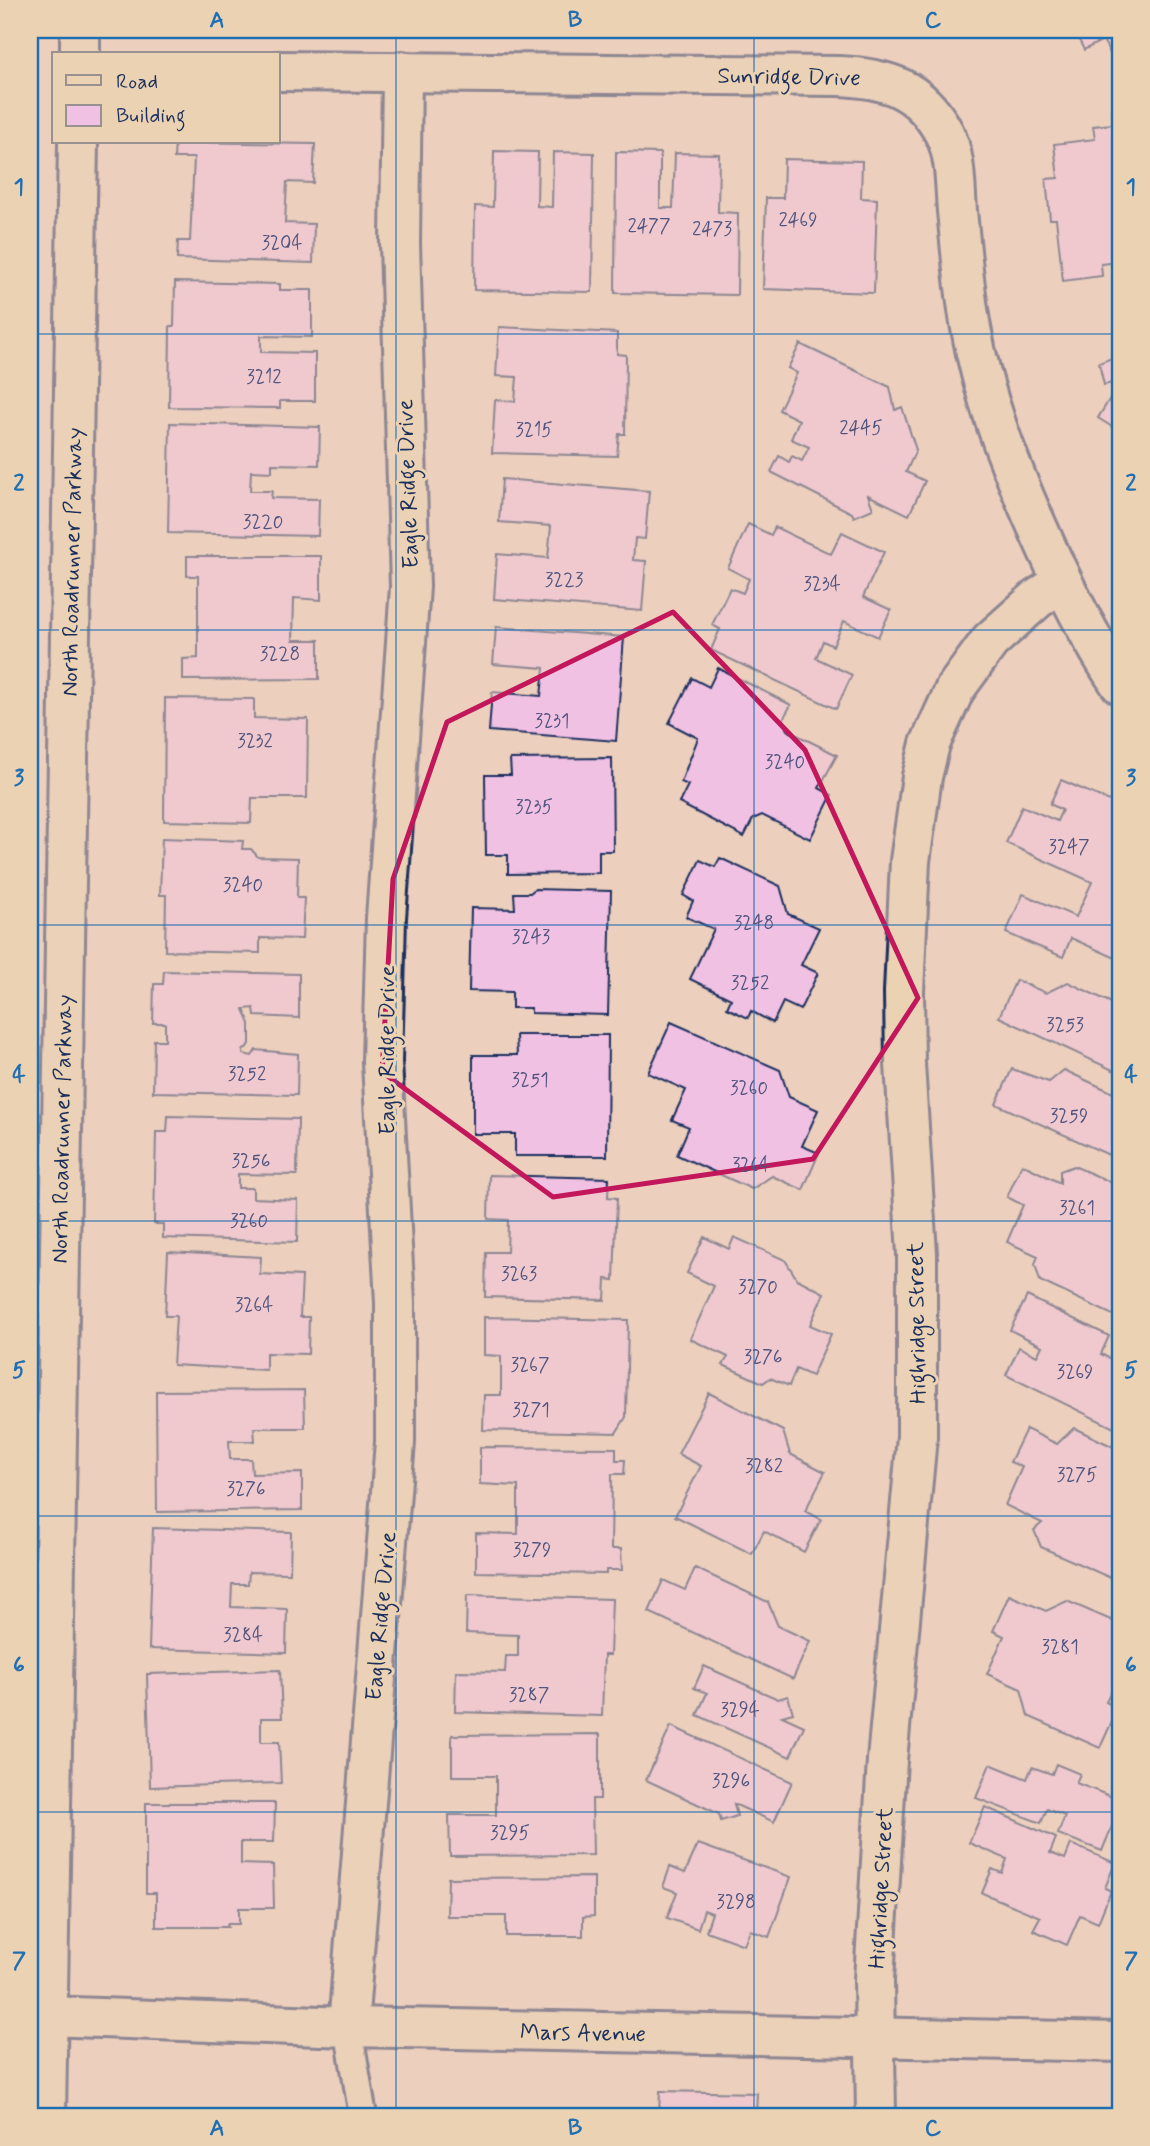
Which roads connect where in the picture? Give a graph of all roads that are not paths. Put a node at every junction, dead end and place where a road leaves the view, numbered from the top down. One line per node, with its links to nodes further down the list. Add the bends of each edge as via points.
1 (80, 30): 2 (street)
2 (80, 52)
3 (280, 71): 4 (street, Sunridge Drive)
4 (402, 71): 6 (street, Sunridge Drive, via 860,77 882,80 920,100 946,136 951,157 964,279 981,376 1021,490); 9 (street, Eagle Ridge Drive, via 400,243 410,587 386,918 382,1062 395,1303 395,1442)
5 (78, 144): 8 (street, North Roadrunner Parkway)
6 (1062, 582): 7 (street, Sunridge Drive); 10 (street, Highridge Street, via 990,641 955,689 930,744 910,861 905,1063 917,1254 918,1437 887,1760 874,1980)
7 (1120, 684)
8 (46, 2016): 9 (street, Mars Avenue); 12 (street, North Roadrunner Parkway)
9 (348, 2027): 10 (street, Mars Avenue); 13 (lane)
10 (875, 2039): 11 (street, Mars Avenue); 14 (street, Highridge Street)
11 (1120, 2042)
12 (46, 2116)
13 (363, 2116)
14 (876, 2116)

